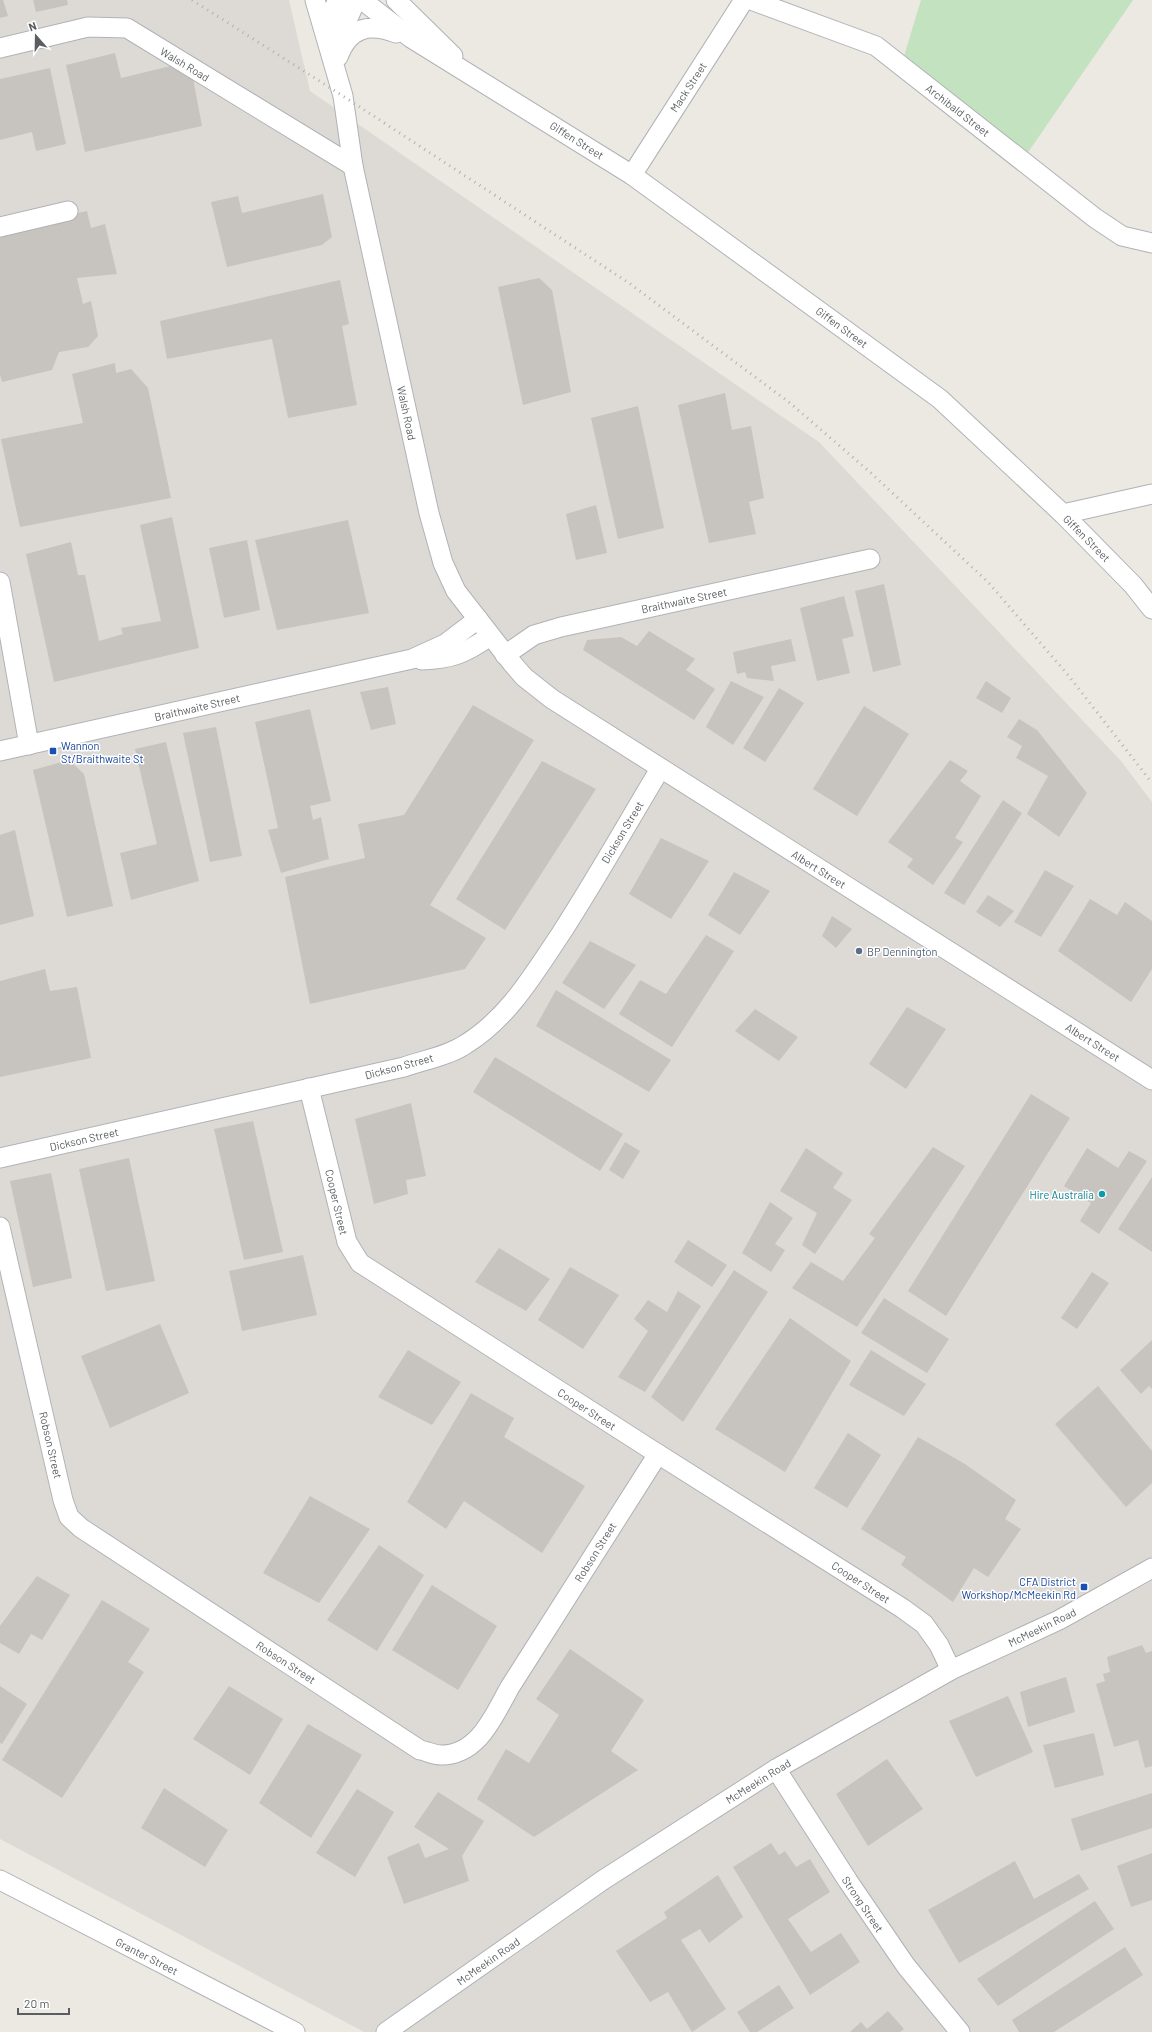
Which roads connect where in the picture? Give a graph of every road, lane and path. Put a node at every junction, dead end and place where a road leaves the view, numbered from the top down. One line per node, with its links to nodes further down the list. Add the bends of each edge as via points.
1 (315, 0): 8 (street, Walsh Road)
2 (338, 0): 8 (street, via 328,20)
3 (356, 0): 11 (street, Walsh Road, via 340,37)
4 (362, 0): 9 (street, Giffen Street)
5 (396, 0): 12 (street, Giffen Street, via 453,55)
6 (744, 0): 14 (street, Mack Street)
7 (751, 0): 17 (street, Archibald Street, via 876,46 1095,218 1122,236)
8 (326, 36): 11 (street, Walsh Road)
9 (411, 38): 11 (street, via 380,27 363,29 342,46); 12 (street, Giffen Street)
10 (0, 48): 13 (street, Walsh Road, via 88,27 127,28)
11 (337, 64): 13 (street, Walsh Road)
12 (495, 89): 14 (street, Giffen Street)
13 (353, 166): 23 (street, Walsh Road, via 429,512 443,563 456,591)
14 (632, 175): 19 (street, Giffen Street, via 940,399)
15 (68, 211): 16 (street)
16 (0, 227)
17 (1152, 243)
18 (1152, 494): 19 (street)
19 (1063, 514): 22 (street, Giffen Street, via 1133,585)
20 (870, 559): 24 (street, Braithwaite Street, via 561,627)
21 (0, 582): 26 (street)
22 (1152, 609)
23 (478, 619): 24 (street, Walsh Road); 25 (street, Braithwaite Street, via 446,644)
24 (497, 645): 25 (street, Braithwaite Street, via 471,649 454,657); 28 (street, Albert Street, via 524,676 552,699)
25 (393, 663): 26 (street, Braithwaite Street)
26 (29, 745): 27 (street, Braithwaite Street)
27 (0, 751)
28 (660, 769): 29 (street, Albert Street); 30 (street, Dickson Street, via 573,915 521,994 489,1027 465,1045 440,1055 404,1067)
29 (1152, 1080)
30 (309, 1088): 31 (street, Dickson Street); 33 (street, Cooper Street, via 347,1242 360,1263)
31 (0, 1158)
32 (0, 1227): 33 (street, Robson Street, via 69,1517 81,1528 420,1750 439,1755 459,1753 477,1740 488,1727 510,1687)
33 (658, 1454): 35 (street, Cooper Street, via 924,1624 939,1645)
34 (1152, 1568): 35 (street, McMeekin Road, via 1059,1620)
35 (951, 1670): 36 (street, McMeekin Road)
36 (776, 1769): 39 (street, McMeekin Road, via 603,1880); 40 (street, Strong Street, via 906,1966)
37 (0, 1880): 38 (street, Granter Street)
38 (295, 2032)
39 (386, 2032)
40 (960, 2032)

